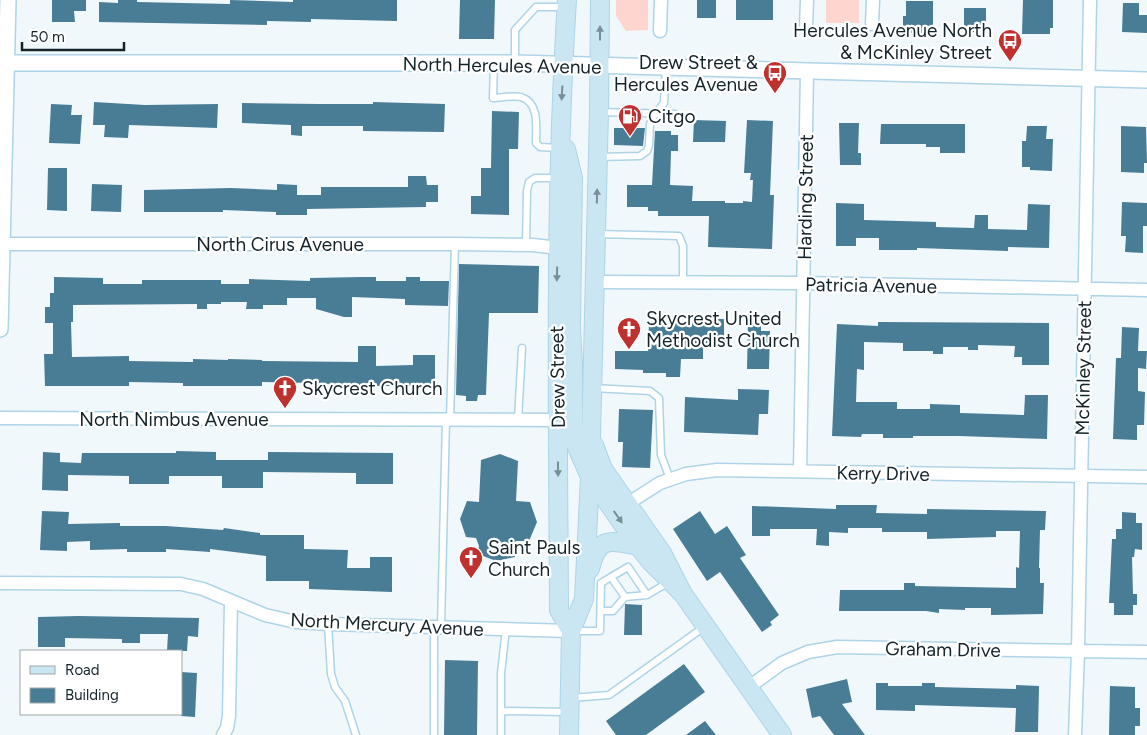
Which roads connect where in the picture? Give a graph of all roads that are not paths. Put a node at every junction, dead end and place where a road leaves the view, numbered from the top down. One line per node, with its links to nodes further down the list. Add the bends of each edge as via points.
1 (8, 0): 11 (street)
2 (600, 0): 15 (main road, Drew Street, one-way to 2)
3 (661, 0): 10 (street)
4 (807, 0): 9 (street)
5 (873, 0): 8 (street)
6 (1090, 0): 18 (street, McKinley Street)
7 (567, 4): 12 (lane, via 536,7 515,30); 14 (main road, Drew Street)
8 (872, 24)
9 (806, 28)
10 (660, 30)
11 (3, 63): 13 (street, North Hercules Avenue); 27 (street)
12 (515, 63): 13 (street, North Hercules Avenue); 14 (street, North Hercules Avenue)
13 (494, 64): 23 (lane, via 493,98 522,97 537,116 536,143 540,147)
14 (563, 64): 15 (street, North Hercules Avenue); 23 (main road, Drew Street, one-way to 23, via 560,121)
15 (599, 66): 16 (street, North Hercules Avenue); 20 (main road, Drew Street)
16 (666, 68): 17 (street, North Hercules Avenue); 21 (lane, via 664,103)
17 (807, 72): 18 (street, North Hercules Avenue); 33 (street, Harding Street)
18 (1089, 79): 19 (street, North Hercules Avenue); 34 (street, McKinley Street)
19 (1147, 80)
20 (599, 112): 21 (lane); 24 (main road, Drew Street)
21 (655, 114): 22 (lane); 24 (lane, via 650,124 647,151 640,156)
22 (676, 114)
23 (563, 148): 25 (main road, Drew Street)
24 (598, 157): 26 (main road, Drew Street, one-way to 24)
25 (566, 178): 29 (lane, via 535,178 529,182); 30 (main road, Drew Street)
26 (596, 234): 31 (main road, Drew Street); 32 (lane, via 680,236)
27 (1, 244): 28 (street, North Cirus Avenue); 36 (street)
28 (455, 244): 29 (street, North Cirus Avenue); 41 (lane)
29 (526, 245): 30 (street, North Cirus Avenue)
30 (565, 251): 38 (main road, via 578,262 581,270 583,326); 43 (main road, Drew Street, one-way to 43); 47 (main road, Drew Street, via 573,365 573,424 576,445)
31 (595, 282): 32 (street, Patricia Avenue); 38 (main road, Drew Street)
32 (683, 282): 33 (street, Patricia Avenue)
33 (803, 284): 34 (street, Patricia Avenue); 45 (street, Harding Street)
34 (1084, 289): 35 (street, Patricia Avenue); 46 (street, McKinley Street)
35 (1147, 290)
36 (0, 329)
37 (522, 348): 42 (lane)
38 (593, 363): 39 (main road, Drew Street)
39 (592, 388): 44 (main road, Drew Street); 49 (lane, via 650,391 659,398 661,455)
40 (0, 418): 41 (street, North Nimbus Avenue)
41 (448, 420): 42 (street, North Nimbus Avenue); 63 (lane)
42 (518, 420): 43 (street, North Nimbus Avenue)
43 (557, 420): 65 (main road, Drew Street, one-way to 65, via 559,610)
44 (591, 437): 47 (main road, Drew Street); 50 (main road, via 603,469)
45 (800, 471): 46 (street, Kerry Drive); 49 (street, Kerry Drive, via 717,470 686,474)
46 (1081, 476): 48 (street, Kerry Drive); 66 (street, McKinley Street)
47 (590, 477): 51 (main road, one-way to 51); 58 (main road, Drew Street)
48 (1147, 477)
49 (670, 480): 50 (street, Kerry Drive)
50 (627, 504): 55 (main road, via 662,553)
51 (638, 546): 53 (main road); 58 (main road, via 612,540 603,544 594,554)
52 (611, 577): 56 (lane, via 628,567); 57 (lane); 60 (lane, via 601,583)
53 (670, 581): 55 (main road); 56 (lane)
54 (0, 583): 59 (street, North Mercury Avenue, via 181,584)
55 (683, 594): 62 (main road)
56 (647, 595): 57 (lane)
57 (625, 598): 60 (lane, via 613,610)
58 (584, 599): 65 (main road, Drew Street)
59 (231, 601): 61 (street, North Mercury Avenue, via 296,622); 71 (street, via 229,716)
60 (601, 611): 65 (lane, via 600,632)
61 (328, 624): 63 (street, North Mercury Avenue); 72 (lane, via 330,674)
62 (705, 626): 68 (main road); 69 (lane, via 609,695)
63 (437, 627): 64 (street, North Mercury Avenue); 73 (lane)
64 (506, 629): 65 (street, North Mercury Avenue); 70 (lane)
65 (571, 631): 69 (main road, Drew Street)
66 (1078, 651): 67 (street, Graham Drive); 68 (street, Graham Drive, via 837,647 808,652 782,663); 77 (street, McKinley Street)
67 (1147, 652)
68 (749, 687): 76 (main road)
69 (569, 705): 70 (lane); 75 (main road, Drew Street)
70 (501, 712): 74 (lane)
71 (223, 735)
72 (356, 735)
73 (434, 735)
74 (500, 735)
75 (568, 735)
76 (782, 735)
77 (1075, 735)

